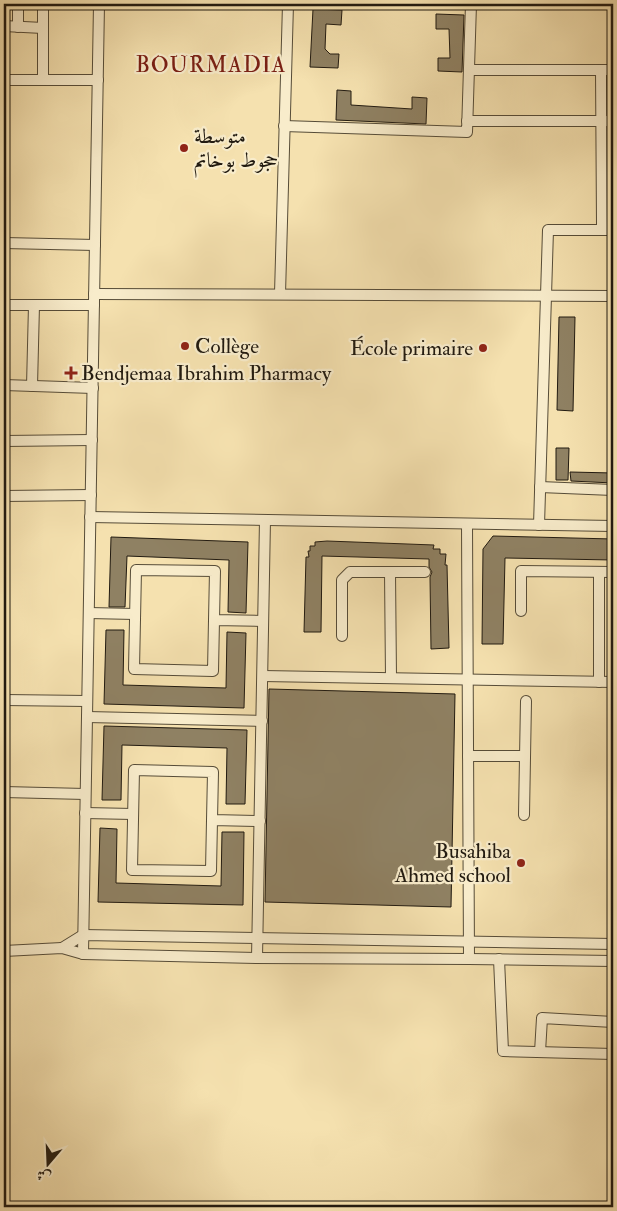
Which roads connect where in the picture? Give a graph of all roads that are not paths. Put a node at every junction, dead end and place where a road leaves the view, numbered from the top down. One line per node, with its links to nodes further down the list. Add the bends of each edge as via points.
1 (18, 4): 7 (street)
2 (43, 4): 8 (street)
3 (99, 4): 14 (street)
4 (288, 4): 18 (street)
5 (471, 4): 9 (street)
6 (4, 26): 7 (street)
7 (18, 27): 8 (street)
8 (43, 28): 13 (street)
9 (468, 70): 10 (street); 17 (street)
10 (601, 70): 11 (street); 15 (street)
11 (613, 70)
12 (4, 80): 13 (street)
13 (43, 80): 14 (street)
14 (98, 80): 22 (street)
15 (602, 121): 16 (street); 17 (street); 19 (street)
16 (613, 121)
17 (467, 122): 18 (street, via 467,132)
18 (284, 126): 23 (street)
19 (602, 225)
20 (613, 230): 24 (street, via 548,230)
21 (4, 243): 22 (street)
22 (95, 246): 26 (street)
23 (280, 294): 24 (street); 26 (street)
24 (546, 296): 25 (street); 34 (street)
25 (613, 296)
26 (94, 299): 28 (street); 31 (street)
27 (4, 305): 28 (street)
28 (34, 305): 30 (street)
29 (4, 386): 30 (street)
30 (32, 386): 31 (street)
31 (92, 388): 32 (street)
32 (92, 440): 33 (street); 36 (street)
33 (4, 441)
34 (540, 487): 35 (street); 41 (street)
35 (613, 490)
36 (91, 495): 37 (street); 38 (street)
37 (4, 496)
38 (90, 517): 39 (street); 48 (street)
39 (264, 520): 40 (street); 51 (street)
40 (467, 524): 41 (street); 55 (street)
41 (539, 525): 42 (street)
42 (613, 526)
43 (390, 572): 44 (street); 52 (street, via 350,572 342,580); 54 (street)
44 (425, 572)
45 (599, 572): 46 (street); 47 (street, via 521,571); 56 (street)
46 (613, 572)
47 (521, 611)
48 (89, 613): 49 (street); 59 (street)
49 (135, 614): 50 (street, via 136,570 215,571); 50 (street, via 134,669 213,671)
50 (214, 620): 51 (street)
51 (263, 621): 53 (street)
52 (342, 636)
53 (262, 676): 54 (street); 62 (street)
54 (391, 678): 55 (street)
55 (468, 680): 56 (street); 63 (street)
56 (599, 682): 57 (street)
57 (613, 682)
58 (4, 700): 59 (street)
59 (87, 701): 61 (street)
60 (526, 701): 64 (street)
61 (87, 717): 62 (street); 66 (street)
62 (262, 721): 71 (street)
63 (468, 756): 64 (street); 74 (street)
64 (525, 756): 69 (street)
65 (4, 792): 66 (street)
66 (85, 794): 67 (street)
67 (85, 813): 68 (street); 72 (street)
68 (133, 814): 70 (street, via 134,770 213,772); 70 (street, via 132,870 211,871)
69 (524, 815)
70 (212, 820): 71 (street)
71 (260, 821): 73 (street)
72 (83, 935): 73 (street); 76 (street); 78 (street)
73 (258, 938): 74 (street); 79 (street)
74 (469, 941): 75 (street); 80 (street)
75 (613, 944)
76 (62, 948): 77 (street); 78 (street)
77 (4, 951)
78 (83, 954): 79 (street)
79 (258, 958): 80 (street)
80 (469, 959): 81 (street)
81 (499, 959): 82 (street); 84 (street, via 503,1051)
82 (613, 961)
83 (613, 1022): 84 (street, via 542,1018)
84 (540, 1052): 85 (street)
85 (613, 1054)

